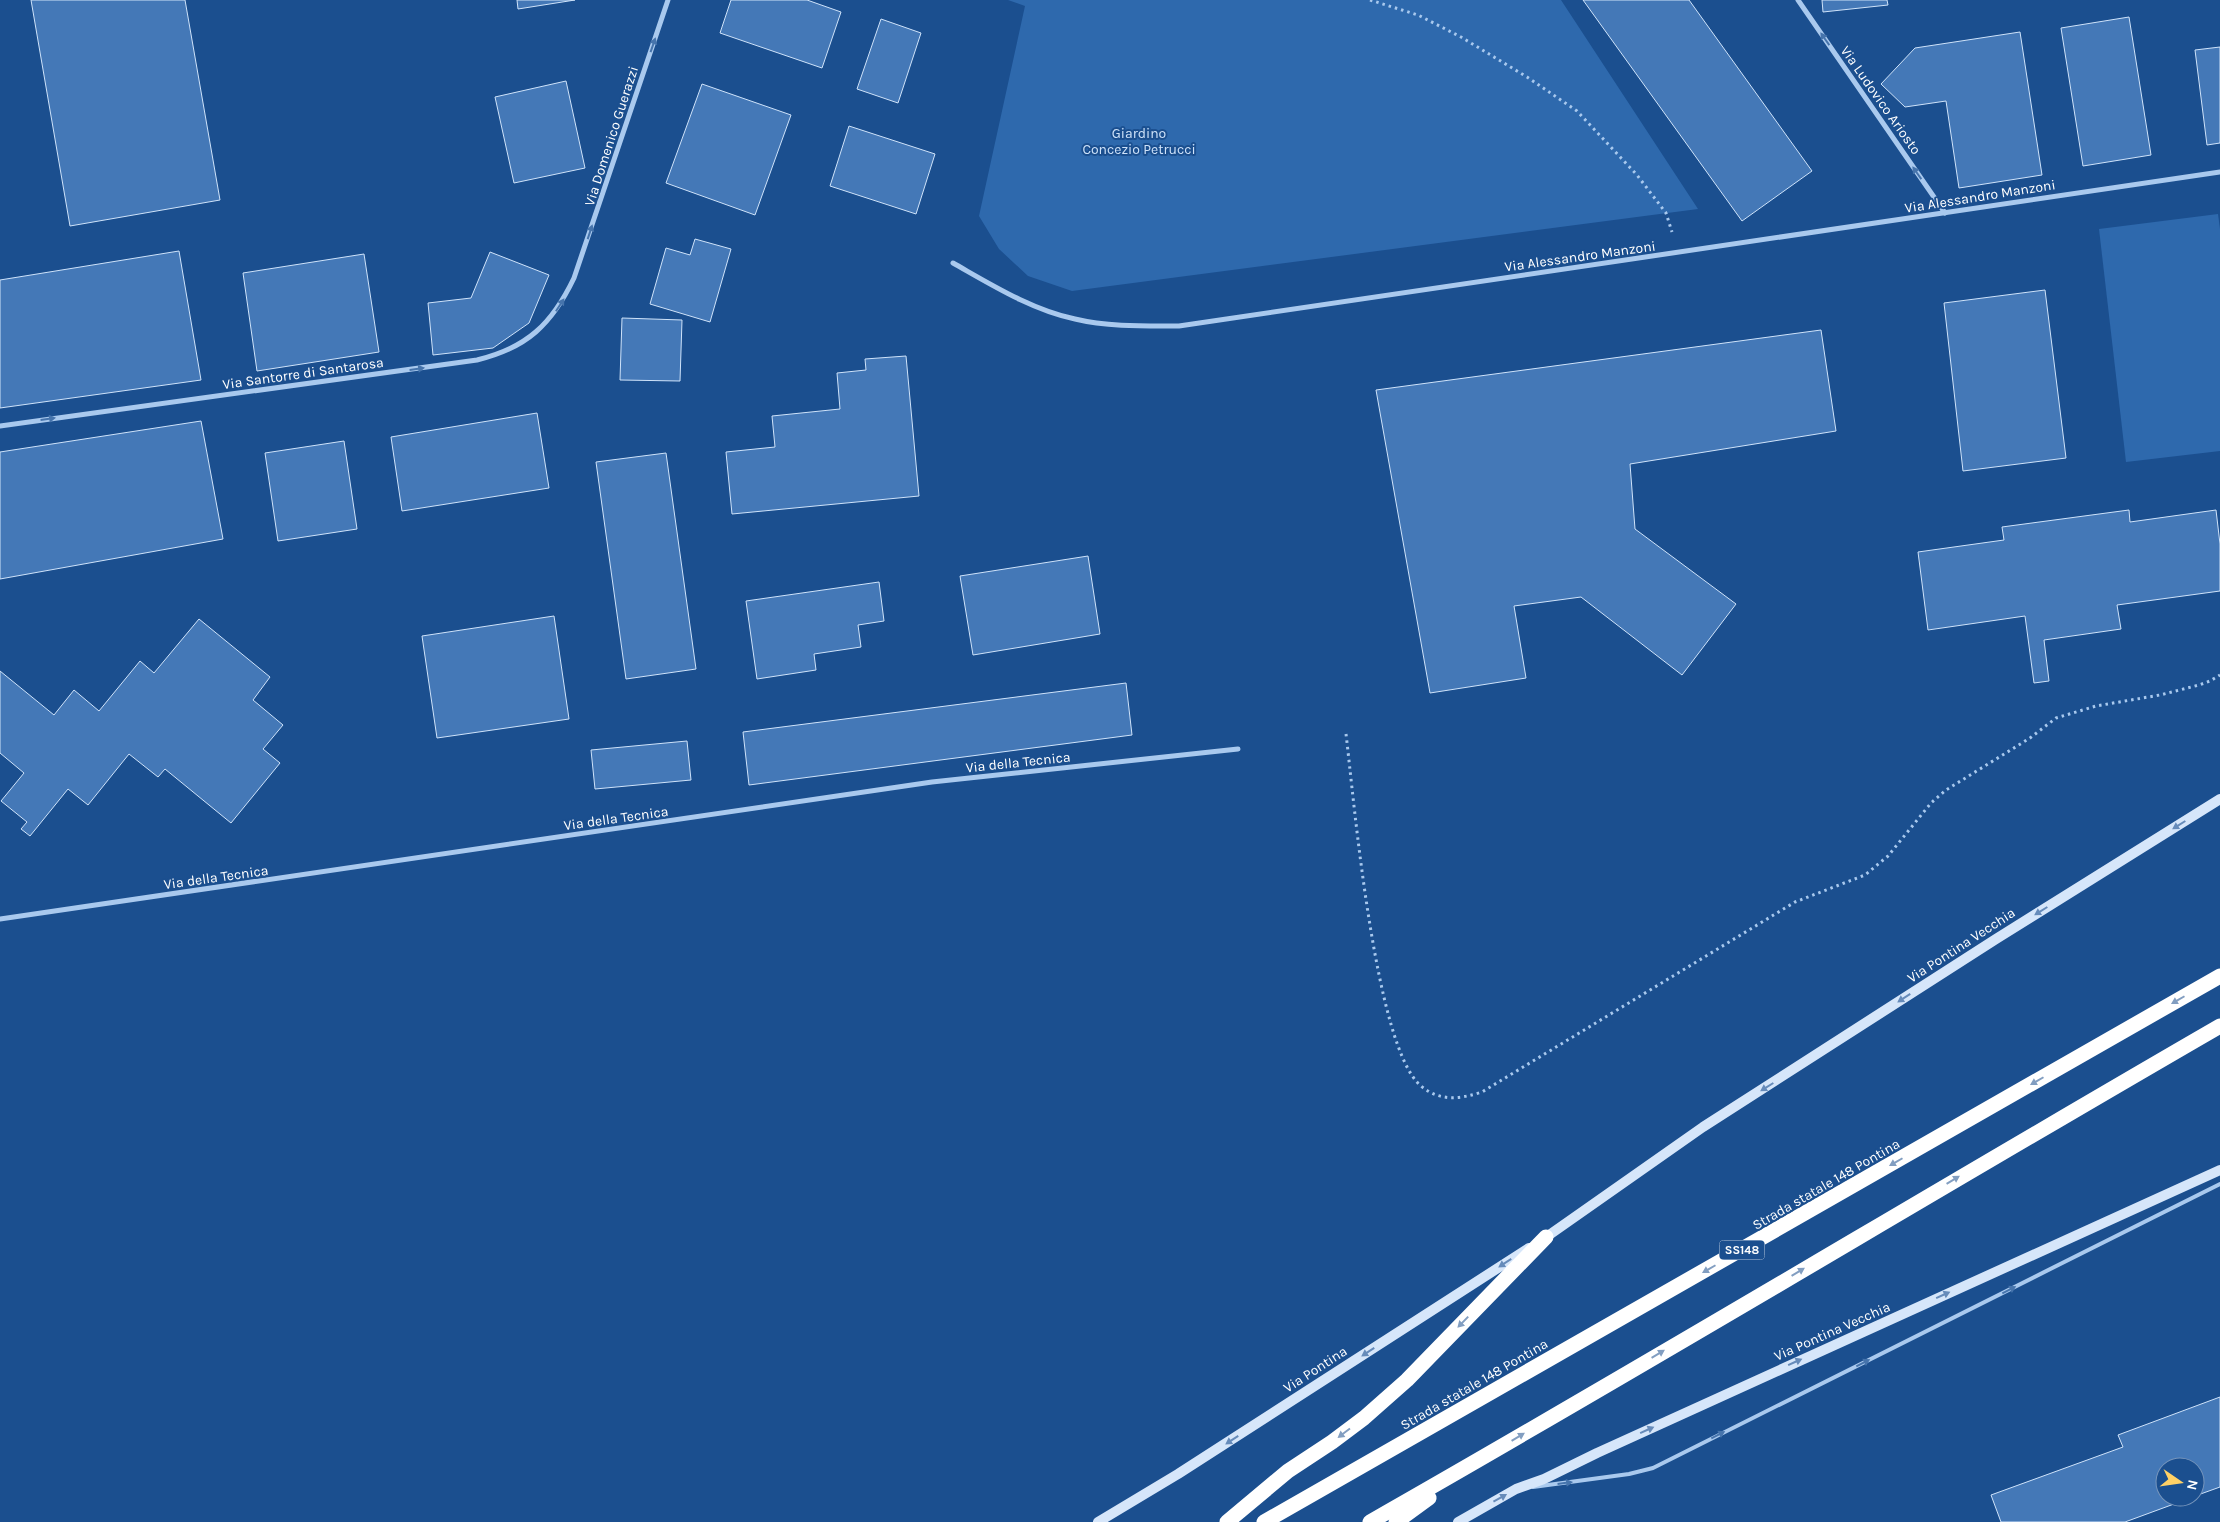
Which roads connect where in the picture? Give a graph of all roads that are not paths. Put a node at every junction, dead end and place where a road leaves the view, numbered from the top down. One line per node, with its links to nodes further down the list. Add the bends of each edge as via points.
1 (668, 0): 6 (street, Via Domenico Guerazzi, one-way to 1)
2 (1798, 0): 4 (street, Via Ludovico Ariosto, one-way to 2)
3 (2220, 172): 4 (street, Via Alessandro Manzoni)
4 (1945, 213): 5 (street, Via Alessandro Manzoni, via 1179,326 1128,325 1065,317 1010,295)
5 (953, 263)
6 (574, 278): 7 (street, Via Santorre di Santarosa, one-way to 6, via 484,358 520,344 544,326 560,306)
7 (0, 426)
8 (1238, 749): 10 (street, Via della Tecnica, via 932,782)
9 (2220, 799): 15 (street, Via Pontina Vecchia, one-way to 15, via 1703,1127)
10 (0, 919)
11 (2220, 976): 20 (highway, Strada statale 148 Pontina / SS148, one-way to 20)
12 (2220, 1026): 16 (highway, one-way to 12)
13 (2220, 1170): 17 (street, Via Pontina Vecchia, one-way to 13, via 1553,1475 1606,1448)
14 (2220, 1184): 17 (lane, one-way to 14, via 1653,1468)
15 (1546, 1237): 18 (street, Via Pontina, one-way to 18); 19 (highway, one-way to 19, via 1377,1407 1288,1471)
16 (1489, 1454): 21 (highway); 22 (highway)
17 (1516, 1489): 23 (street, Via Pontina Vecchia, one-way to 17)
18 (1098, 1522)
19 (1227, 1522)
20 (1264, 1522)
21 (1370, 1522)
22 (1396, 1522)
23 (1458, 1522)

